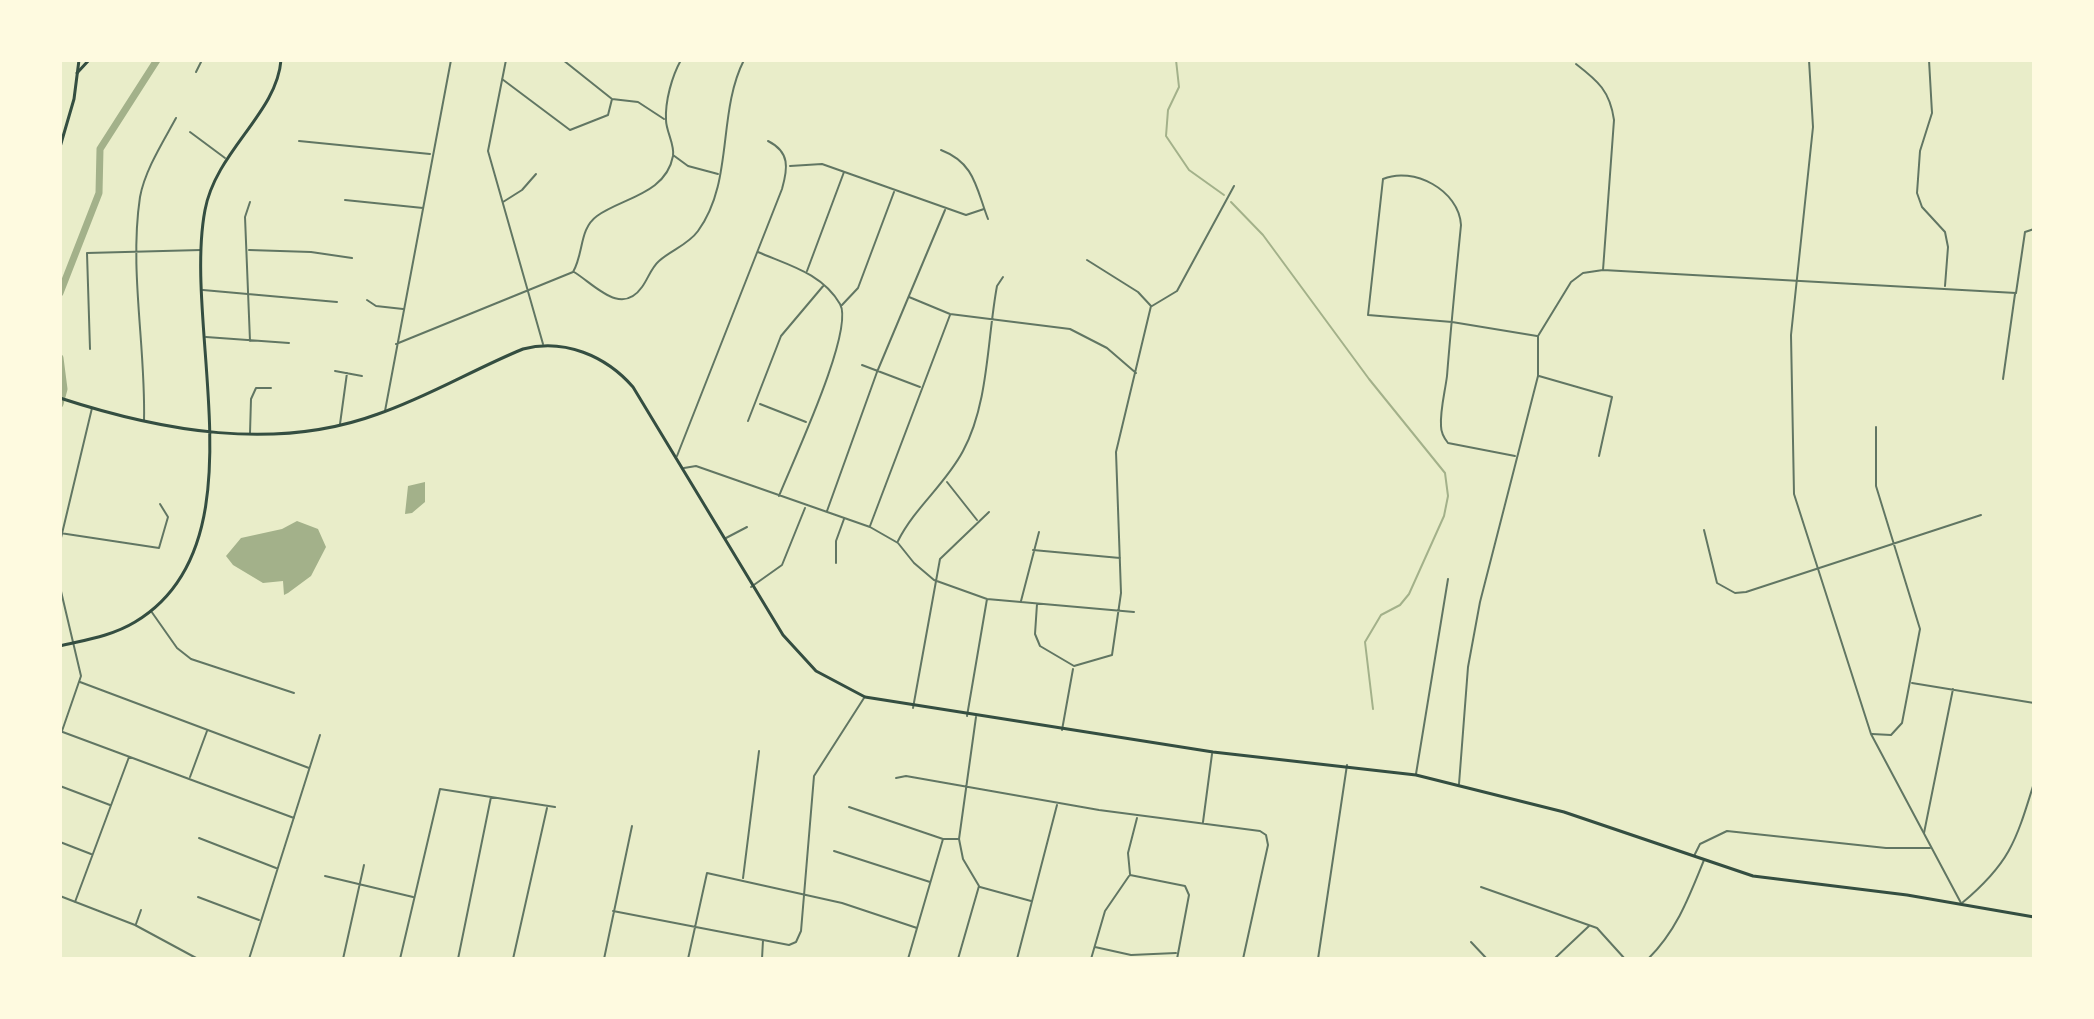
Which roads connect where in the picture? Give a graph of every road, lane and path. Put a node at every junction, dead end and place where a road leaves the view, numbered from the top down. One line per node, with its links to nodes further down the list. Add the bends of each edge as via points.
1 (79, 60): 14 (main road)
2 (89, 60): 14 (main road)
3 (202, 60): 13 (street)
4 (281, 60): 26 (main road, via 272,93)
5 (451, 60): 24 (street)
6 (506, 60): 15 (street)
7 (563, 60): 16 (street)
8 (681, 60): 18 (street)
9 (744, 60): 30 (street, via 731,91)
10 (1809, 60): 51 (street, via 1813,127)
11 (1929, 60): 53 (street, via 1932,113 1920,151 1917,193 1922,207 1945,232)
12 (1576, 64): 47 (street, via 1601,83 1613,109)
13 (196, 72)
14 (77, 73): 22 (main road)
15 (502, 78): 16 (street, via 570,130 608,115); 35 (street, via 488,151)
16 (612, 99): 18 (street, via 638,102)
17 (176, 118): 43 (street, via 140,196)
18 (665, 119): 25 (street)
19 (190, 132): 26 (street)
20 (299, 141): 24 (street)
21 (768, 141): 27 (street, via 782,152)
22 (60, 147)
23 (941, 150): 37 (street, via 967,164)
24 (432, 155): 36 (street)
25 (673, 155): 30 (street, via 688,166); 48 (street, via 651,189 588,224)
26 (225, 158): 41 (main road, via 206,205)
27 (788, 166): 28 (street, via 822,164); 44 (street)
28 (845, 171): 32 (street); 49 (street)
29 (536, 174): 35 (street)
30 (720, 174): 48 (street, via 697,232 658,262 633,295 613,299)
31 (1234, 186): 62 (street, via 1177,291)
32 (895, 190): 38 (street); 61 (street, via 858,288)
33 (345, 200): 36 (street)
34 (250, 202): 42 (street, via 245,217)
35 (502, 202): 55 (street)
36 (423, 208): 63 (street)
37 (984, 209): 38 (street, via 966,215); 39 (street)
38 (945, 210): 58 (street)
39 (988, 219)
40 (2034, 229): 56 (street, via 2025,232)
41 (202, 250): 43 (street); 54 (main road)
42 (248, 251): 45 (street); 57 (street)
43 (138, 252): 73 (street, via 87,253); 89 (street)
44 (758, 252): 49 (street); 97 (street)
45 (352, 258)
46 (1087, 260): 62 (street)
47 (1603, 270): 51 (street); 67 (street, via 1583,273 1571,282)
48 (573, 272): 55 (street)
49 (807, 272): 52 (street)
50 (1003, 277): 65 (street)
51 (1795, 282): 53 (street); 122 (street, via 1792,476)
52 (825, 285): 61 (street); 85 (street, via 781,336)
53 (1945, 287): 56 (street)
54 (203, 290): 57 (street); 68 (main road)
55 (529, 292): 71 (street); 72 (street)
56 (2016, 293): 81 (street)
57 (249, 295): 60 (street); 69 (street)
58 (908, 297): 64 (street); 76 (street)
59 (367, 300): 63 (street)
60 (337, 302)
61 (841, 305): 90 (street, via 839,346)
62 (1151, 306): 78 (street)
63 (403, 309): 71 (street)
64 (950, 314): 65 (street); 83 (street)
65 (991, 320): 78 (street, via 1084,335); 99 (street, via 972,433)
66 (1452, 322): 66 (street, via 1368,315 1382,185 1388,177 1443,189 1460,211); 67 (street); 95 (street, via 1441,427 1448,443)
67 (1538, 336): 80 (street)
68 (205, 337): 69 (street); 93 (main road)
69 (250, 341): 70 (street)
70 (289, 343)
71 (396, 344): 87 (street)
72 (544, 345): 87 (main road, via 502,358); 97 (main road, via 588,354 626,379)
73 (90, 349)
74 (862, 365): 76 (street)
75 (335, 371): 77 (street)
76 (877, 372): 83 (street); 105 (street)
77 (347, 373): 79 (street); 91 (street)
78 (1136, 373): 120 (street, via 1116,452)
79 (362, 376)
80 (1538, 376): 95 (street); 96 (street, via 1612,397)
81 (2003, 379)
82 (271, 388): 94 (street, via 256,388)
83 (921, 388): 111 (street)
84 (63, 399): 86 (main road)
85 (757, 403): 88 (street); 90 (street)
86 (92, 408): 89 (main road); 104 (street)
87 (384, 412): 91 (main road)
88 (748, 421)
89 (144, 422): 93 (main road)
90 (807, 423): 100 (street)
91 (341, 426): 94 (main road)
92 (1876, 427): 118 (street, via 1876,486)
93 (209, 431): 94 (main road); 130 (main road, via 195,550 175,588)
94 (250, 434)
95 (1515, 456): 159 (street, via 1472,646)
96 (1599, 456)
97 (676, 457): 98 (main road)
98 (683, 468): 100 (street, via 696,466); 115 (main road)
99 (946, 482): 109 (street); 117 (street, via 909,518)
100 (778, 497): 102 (street)
101 (160, 504): 114 (street, via 168,517 159,548)
102 (806, 506): 105 (street); 125 (street, via 782,565)
103 (60, 507): 104 (street)
104 (68, 509): 114 (street)
105 (827, 511): 108 (street)
106 (989, 512): 109 (street)
107 (1981, 515): 118 (street)
108 (844, 518): 111 (street); 121 (street)
109 (977, 520): 124 (street, via 940,559)
110 (747, 527): 115 (street)
111 (870, 527): 117 (street)
112 (1704, 530): 122 (street, via 1717,583 1735,593)
113 (1039, 532): 119 (street)
114 (61, 533): 116 (street)
115 (725, 539): 125 (main road)
116 (60, 542)
117 (898, 543): 124 (street)
118 (1893, 543): 122 (street); 137 (street, via 1920,629)
119 (1033, 550): 120 (street); 128 (street)
120 (1120, 558): 131 (street)
121 (836, 563)
122 (1816, 568): 148 (street)
123 (1448, 579): 155 (street)
124 (934, 580): 127 (street); 142 (street)
125 (751, 587): 140 (main road, via 810,666)
126 (60, 588): 133 (street)
127 (987, 599): 128 (street); 143 (street)
128 (1021, 603): 129 (street)
129 (1037, 604): 131 (street); 135 (street, via 1036,640)
130 (151, 611): 133 (main road, via 119,630); 139 (street, via 191,659)
131 (1120, 611): 132 (street); 135 (street, via 1112,655)
132 (1134, 612)
133 (75, 643): 134 (main road); 136 (street)
134 (60, 646)
135 (1074, 666): 145 (street)
136 (80, 682): 146 (street); 147 (street)
137 (1911, 683): 138 (street); 148 (street, via 1897,732)
138 (1953, 689): 141 (street); 172 (street)
139 (294, 693)
140 (865, 697): 142 (main road); 193 (street, via 814,776)
141 (2034, 703)
142 (913, 708): 143 (main road)
143 (967, 716): 144 (main road)
144 (976, 717): 145 (main road); 161 (street)
145 (1062, 730): 151 (main road)
146 (61, 731): 152 (street)
147 (208, 731): 154 (street); 156 (street)
148 (1871, 734): 172 (street)
149 (320, 735): 154 (street)
150 (759, 751): 186 (street)
151 (1213, 752): 153 (main road); 170 (street)
152 (129, 757): 156 (street); 164 (street)
153 (1347, 765): 155 (main road); 225 (street)
154 (309, 768): 169 (street)
155 (1416, 775): 159 (main road)
156 (189, 778): 169 (street)
157 (896, 778): 161 (street)
158 (2034, 783): 197 (street, via 2015,844 1992,878)
159 (1459, 785): 180 (main road, via 1564,812)
160 (60, 786): 164 (street)
161 (966, 787): 163 (street); 175 (street)
162 (491, 797): 165 (street); 194 (street, via 440,789); 214 (street)
163 (1057, 804): 168 (street); 196 (street)
164 (111, 805): 179 (street)
165 (548, 807): 166 (street); 215 (street)
166 (555, 807)
167 (849, 807): 174 (street)
168 (1138, 816): 170 (street); 184 (street, via 1128,853)
169 (294, 818): 183 (street)
170 (1203, 822): 224 (street, via 1256,829 1267,838)
171 (632, 826): 199 (street)
172 (1924, 835): 177 (street)
173 (199, 838): 183 (street)
174 (943, 839): 175 (street); 187 (street)
175 (959, 839): 189 (street, via 963,859)
176 (60, 842): 179 (street)
177 (1930, 848): 180 (street, via 1727,831 1700,844); 197 (street)
178 (834, 851): 187 (street)
179 (93, 855): 195 (street)
180 (1693, 856): 181 (main road)
181 (1704, 860): 197 (main road, via 1766,879); 229 (street, via 1683,913)
182 (364, 865): 188 (street)
183 (277, 868): 201 (street)
184 (1130, 875): 208 (street, via 1105,911); 209 (street, via 1185,886 1189,895)
185 (325, 876): 188 (street)
186 (742, 879): 193 (street); 204 (street, via 707,873)
187 (931, 882): 205 (street)
188 (360, 884): 194 (street); 212 (street)
189 (979, 886): 196 (street); 220 (street)
190 (1481, 887): 203 (street)
191 (60, 896): 195 (street)
192 (198, 897): 201 (street)
193 (802, 897): 205 (street, via 842,903); 206 (street, via 796,942)
194 (415, 898): 213 (street)
195 (75, 902): 202 (street)
196 (1032, 902): 221 (street)
197 (1961, 904): 200 (main road)
198 (141, 910): 202 (street)
199 (613, 911): 204 (street); 216 (street)
200 (2034, 917)
201 (260, 921): 211 (street)
202 (135, 925): 210 (street)
203 (1590, 925): 227 (street); 228 (street)
204 (694, 926): 206 (street); 217 (street)
205 (917, 928): 219 (street)
206 (763, 940): 218 (street)
207 (1471, 942): 226 (street)
208 (1094, 947): 209 (street, via 1131,955); 222 (street)
209 (1177, 953): 223 (street)
210 (198, 959)
211 (249, 959)
212 (343, 959)
213 (400, 959)
214 (458, 959)
215 (513, 959)
216 (604, 959)
217 (688, 959)
218 (762, 959)
219 (908, 959)
220 (958, 959)
221 (1017, 959)
222 (1091, 959)
223 (1177, 959)
224 (1243, 959)
225 (1318, 959)
226 (1487, 959)
227 (1554, 959)
228 (1625, 959)
229 (1648, 959)

